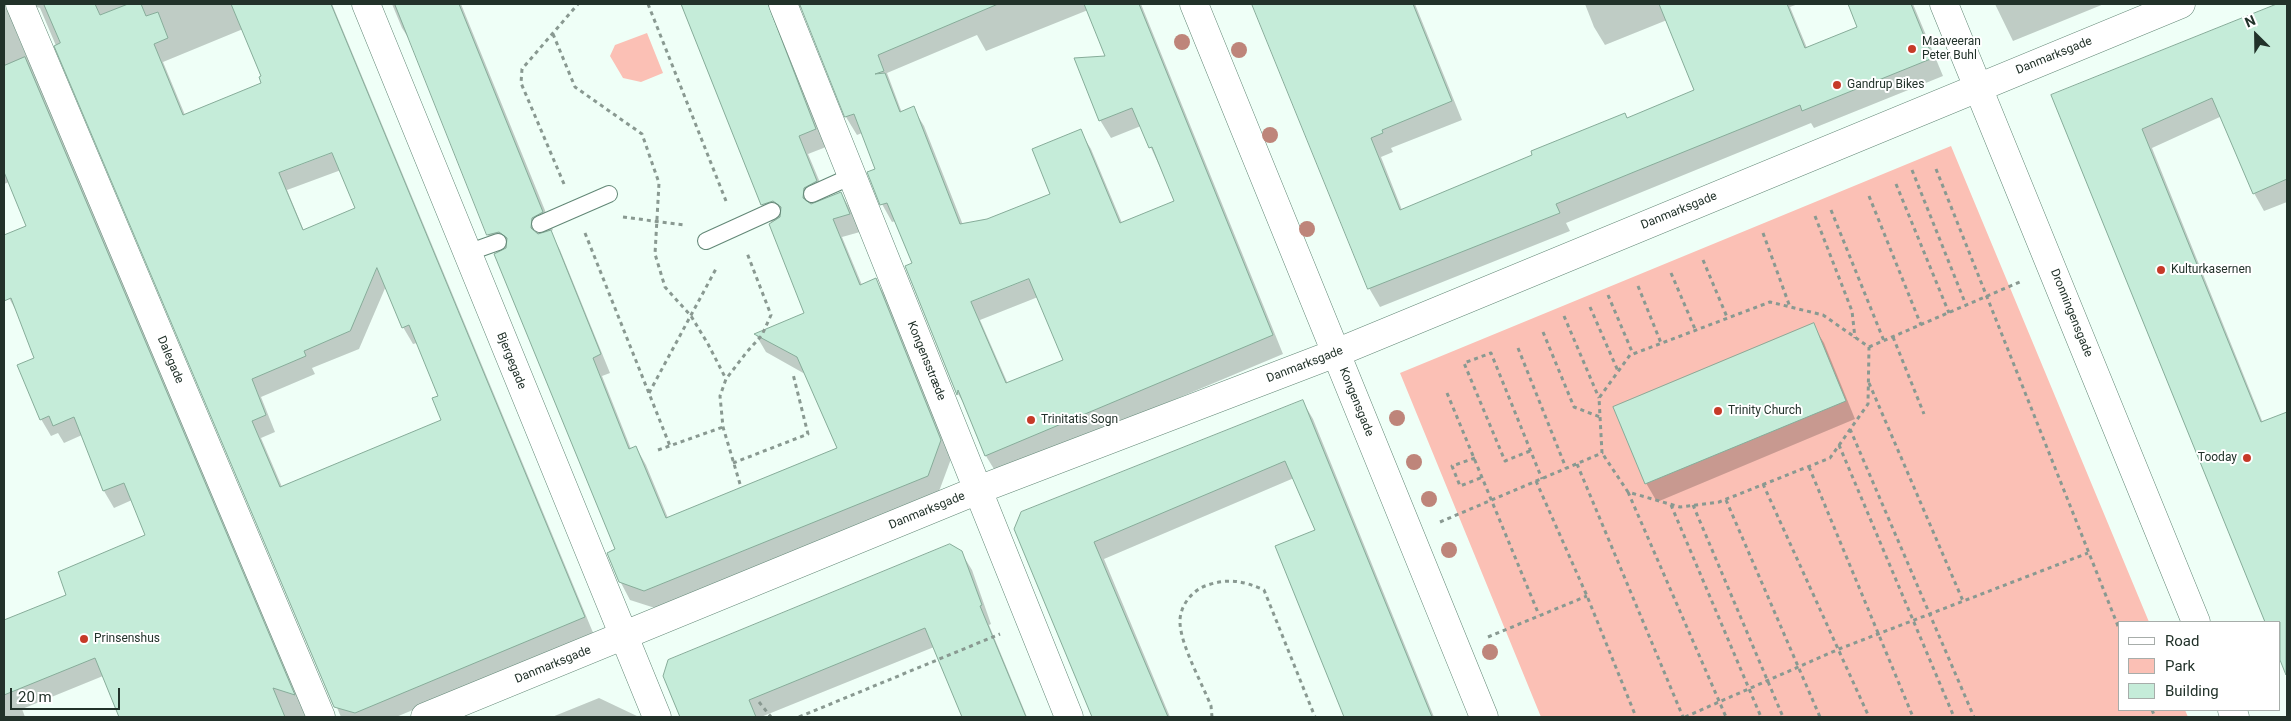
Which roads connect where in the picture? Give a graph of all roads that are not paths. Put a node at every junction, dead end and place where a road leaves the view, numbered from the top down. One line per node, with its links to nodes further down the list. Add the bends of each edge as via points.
1 (20, 4): 20 (street, Dalegade)
2 (366, 4): 15 (street, Bjergegade)
3 (783, 4): 8 (street, Kongensstræde)
4 (1194, 4): 16 (street, Kongensgade)
5 (1944, 4): 7 (street, Dronningensgade)
6 (2182, 4): 7 (street, Danmarksgade)
7 (1977, 87): 16 (street, Danmarksgade); 18 (street, Dronningensgade)
8 (852, 176): 10 (lane); 17 (street, Kongensstræde)
9 (609, 194): 12 (lane)
10 (812, 194)
11 (772, 211): 13 (lane)
12 (540, 224)
13 (706, 241)
14 (498, 242): 15 (lane)
15 (467, 252): 19 (street, Bjergegade)
16 (1336, 353): 17 (street, Danmarksgade); 24 (street, Kongensgade)
17 (978, 490): 19 (street, Danmarksgade); 23 (street, Kongensstræde)
18 (2196, 621)
19 (624, 636): 21 (street, Danmarksgade); 22 (street, Bjergegade)
20 (321, 717)
21 (425, 717)
22 (657, 717)
23 (1070, 717)
24 (1484, 717)

